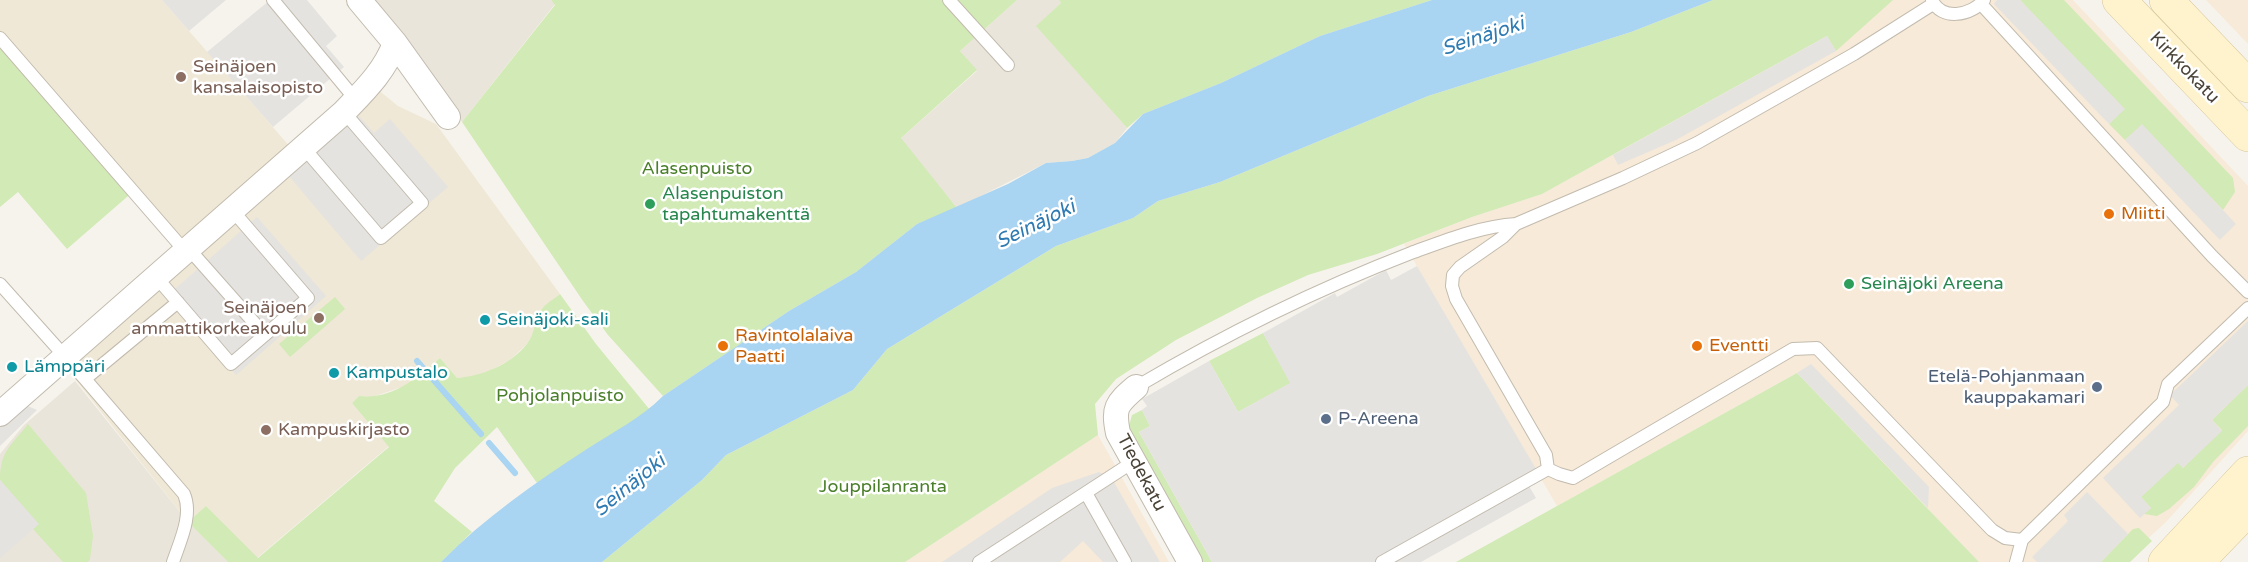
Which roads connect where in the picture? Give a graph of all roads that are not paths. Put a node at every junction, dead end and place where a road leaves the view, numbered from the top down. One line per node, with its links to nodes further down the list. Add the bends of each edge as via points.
1 (273, 0): 12 (lane)
2 (359, 0): 9 (street)
3 (949, 0): 10 (lane)
4 (2119, 0): 14 (main road, Kirkkokatu)
5 (2166, 0): 11 (main road, Kirkkokatu)
6 (1933, 2): 7 (lane, via 1944,14 1959,14); 17 (lane, via 1854,54 1697,143)
7 (1982, 2): 21 (lane)
8 (0, 38): 18 (lane, via 178,243)
9 (395, 43): 12 (street, via 380,73); 13 (street)
10 (1008, 65)
11 (2248, 86)
12 (350, 106): 15 (street); 15 (lane, via 422,203 381,238)
13 (448, 117)
14 (2248, 135)
15 (304, 148): 16 (street)
16 (232, 211): 18 (street); 24 (lane, via 308,298)
17 (1516, 224): 27 (lane, via 1498,225 1425,248 1330,285 1228,334); 30 (lane, via 1460,267 1453,275 1452,286 1546,455)
18 (189, 249): 19 (street); 24 (lane)
19 (157, 278): 22 (lane); 25 (street)
20 (0, 284): 25 (lane)
21 (2248, 292)
22 (178, 302): 24 (lane, via 231,364); 26 (lane)
23 (2248, 308): 34 (lane, via 2168,384 2163,402)
24 (265, 335)
25 (65, 357): 26 (lane); 28 (street)
26 (86, 379): 36 (lane, via 184,494 188,504 185,524)
27 (1136, 387): 29 (street, Tiedekatu, via 1119,401 1114,414 1118,433)
28 (0, 414)
29 (1133, 462): 32 (lane); 39 (street, Tiedekatu)
30 (1548, 469): 34 (lane, via 1574,478 1793,350 1817,348 1992,530 2005,538); 40 (lane)
31 (2248, 473): 41 (main road)
32 (1086, 493): 37 (lane); 38 (lane)
33 (2248, 509): 42 (main road)
34 (2022, 540): 35 (lane)
35 (2017, 561)
36 (173, 562)
37 (979, 562)
38 (1125, 562)
39 (1190, 562)
40 (1382, 562)
41 (2165, 562)
42 (2197, 562)

